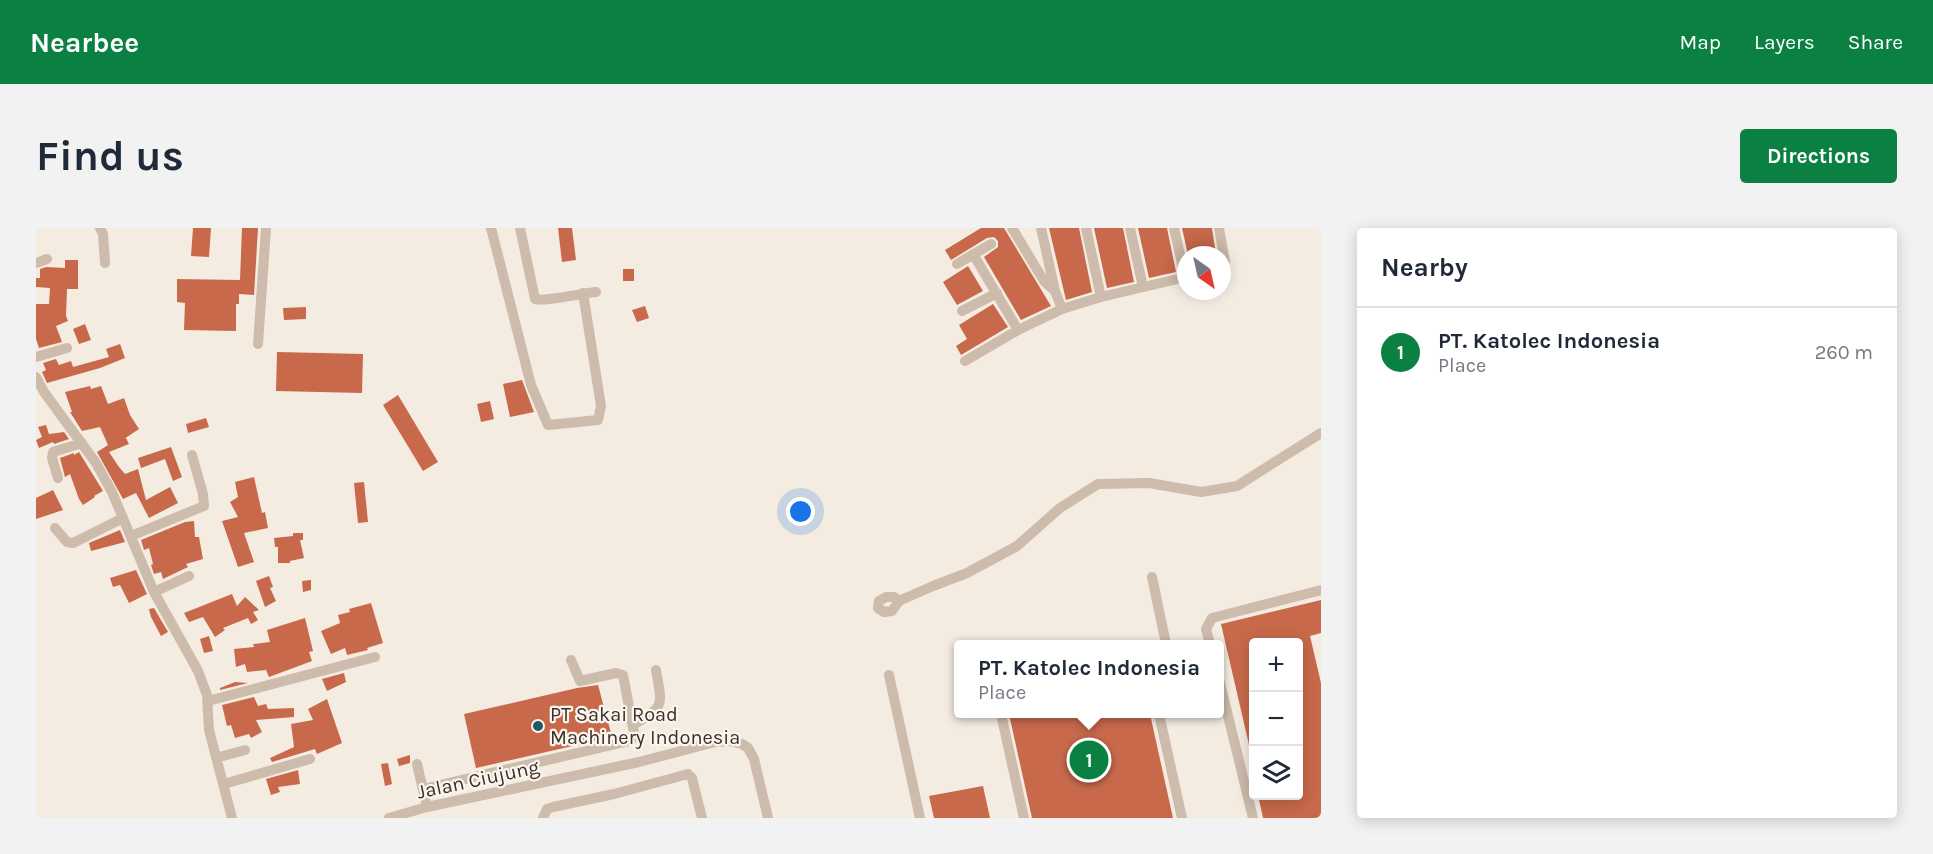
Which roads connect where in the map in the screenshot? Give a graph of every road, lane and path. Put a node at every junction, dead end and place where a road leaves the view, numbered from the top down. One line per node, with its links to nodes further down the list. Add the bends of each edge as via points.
1 (100, 228): 15 (street)
2 (266, 228): 27 (street)
3 (491, 228): 21 (street, via 531,385 549,425 598,420 601,406)
4 (520, 228): 21 (street, via 535,299)
5 (1012, 228): 19 (street, via 1044,281)
6 (1041, 228): 19 (street)
7 (1086, 228): 23 (street)
8 (1130, 228): 18 (street)
9 (1174, 228): 12 (street)
10 (1219, 228): 13 (street)
11 (991, 244): 14 (street)
12 (1178, 246)
13 (1222, 246)
14 (974, 254): 16 (street); 22 (street)
15 (105, 264)
16 (957, 264)
17 (1177, 279): 18 (street)
18 (1143, 287): 23 (street)
19 (1055, 291): 24 (street)
20 (596, 292): 21 (street)
21 (583, 293)
22 (997, 293): 25 (street); 26 (street)
23 (1101, 297): 24 (street)
24 (1062, 309): 26 (street)
25 (962, 311)
26 (1018, 330): 30 (street)
27 (258, 344)
28 (67, 348): 29 (street)
29 (36, 357)
30 (965, 361)
31 (36, 377): 33 (street)
32 (1321, 433): 43 (street, via 1237,486 1201,492 1149,483 1098,484 1060,508 1017,546 967,573)
33 (82, 443): 35 (street, via 53,452 51,458); 36 (street)
34 (192, 456): 38 (street, via 204,506)
35 (58, 478)
36 (123, 518): 37 (street, via 80,542 67,542); 38 (street)
37 (55, 528)
38 (131, 536): 42 (street)
39 (189, 576): 42 (street)
40 (1152, 577): 44 (street)
41 (1321, 590): 45 (street, via 1212,618 1206,629)
42 (153, 592): 51 (street, via 198,671)
43 (899, 601)
44 (1165, 640)
45 (1209, 640)
46 (375, 657): 51 (street)
47 (572, 660): 54 (street, via 580,681 623,675)
48 (656, 670): 54 (street, via 660,707)
49 (889, 675): 67 (street)
50 (1224, 699): 70 (street)
51 (208, 701): 56 (street, via 209,730)
52 (1002, 718): 68 (street)
53 (1160, 718): 69 (street)
54 (633, 725): 60 (street, via 633,738 622,744)
55 (245, 750): 56 (street)
56 (216, 758): 59 (street)
57 (310, 759): 59 (street)
58 (417, 765): 60 (street)
59 (224, 784): 63 (street)
60 (423, 789): 61 (street)
61 (424, 812): 62 (street, Jalan Ciujung); 66 (street, Jalan Ciujung, via 730,741 748,748 754,759)
62 (394, 817)
63 (232, 818)
64 (543, 818): 65 (street, via 543,813 553,807 688,774)
65 (702, 818)
66 (768, 818)
67 (920, 818)
68 (1024, 818)
69 (1182, 818)
70 (1253, 818)

